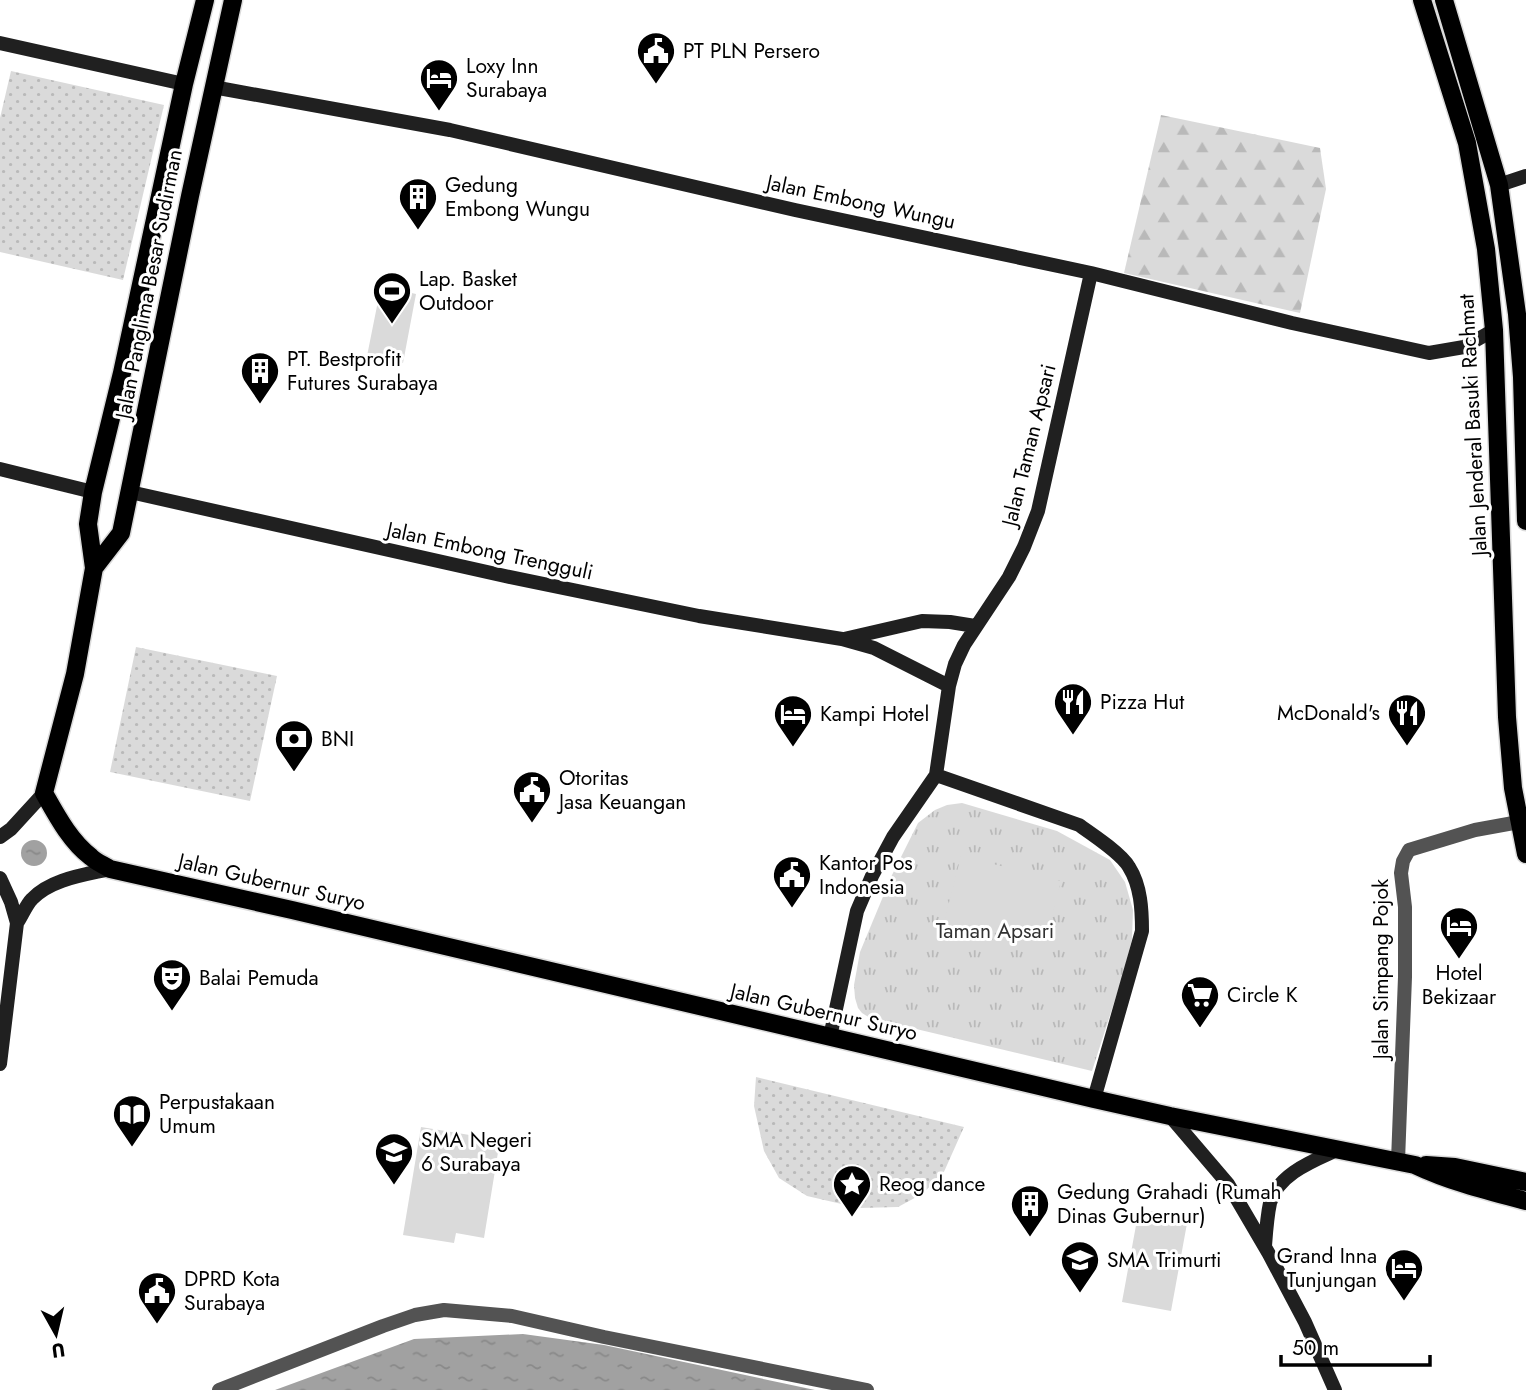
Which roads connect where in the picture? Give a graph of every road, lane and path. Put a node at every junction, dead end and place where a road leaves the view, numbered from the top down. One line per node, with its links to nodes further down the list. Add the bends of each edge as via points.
1 (205, 0): 6 (main road, Jalan Panglima Besar Sudirman)
2 (233, 0): 7 (main road, Jalan Panglima Besar Sudirman)
3 (1422, 0): 11 (main road, Jalan Jenderal Basuki Rachmat, via 1467,143 1486,249)
4 (1444, 0): 9 (main road)
5 (0, 43): 6 (street)
6 (184, 84): 14 (main road, Jalan Panglima Besar Sudirman)
7 (213, 87): 10 (street, Jalan Embong Wungu, via 450,130); 15 (main road, Jalan Panglima Besar Sudirman)
8 (1526, 176): 9 (street)
9 (1499, 186): 12 (main road)
10 (1091, 273): 11 (street, Jalan Embong Wungu, via 1429,353 1464,347); 18 (street, Jalan Taman Apsari, via 1038,510 1009,577)
11 (1494, 330): 23 (main road, Jalan Jenderal Basuki Rachmat, via 1507,717)
12 (1524, 376): 16 (main road)
13 (0, 469): 14 (street)
14 (93, 492): 17 (main road, Jalan Panglima Besar Sudirman, via 88,524)
15 (130, 492): 17 (main road, Jalan Panglima Besar Sudirman, via 121,533); 19 (street, Jalan Embong Trengguli, via 505,576 699,616)
16 (1526, 521)
17 (94, 568): 22 (main road, Jalan Panglima Besar Sudirman, via 75,674)
18 (975, 626): 19 (street, Jalan Embong Trengguli, via 922,621); 20 (street, Jalan Taman Apsari)
19 (842, 639): 20 (street, Jalan Embong Trengguli, via 874,648)
20 (949, 685): 21 (street, Jalan Taman Apsari)
21 (936, 775): 29 (street, Jalan Taman Apsari, via 893,838 857,911); 31 (street, via 1079,825 1129,866 1139,894 1142,931)
22 (44, 793): 24 (street); 26 (main road, Jalan Gubernur Suryo, via 79,847)
23 (1519, 822): 25 (main road, Jalan Jenderal Basuki Rachmat); 34 (street, Jalan Simpang Pojok, via 1409,850 1403,861)
24 (0, 837)
25 (1526, 854)
26 (110, 869): 28 (street, Jalan Gubernur Suryo, via 47,887 31,899); 29 (main road, Jalan Gubernur Suryo)
27 (0, 878): 28 (street)
28 (17, 923): 30 (street)
29 (830, 1037): 31 (main road, Jalan Gubernur Suryo)
30 (0, 1064)
31 (1094, 1099): 32 (main road, Jalan Gubernur Suryo)
32 (1170, 1116): 33 (main road, Jalan Gubernur Suryo); 37 (street, via 1228,1184)
33 (1337, 1150): 34 (main road, Jalan Gubernur Suryo); 37 (street, via 1305,1165 1278,1188 1270,1201)
34 (1407, 1163): 35 (main road, via 1455,1167); 36 (main road, Jalan Gubernur Suryo)
35 (1526, 1182)
36 (1526, 1201)
37 (1265, 1247): 40 (street)
38 (219, 1390): 39 (street, via 383,1326 444,1310 512,1316)
39 (867, 1390)
40 (1335, 1390)

